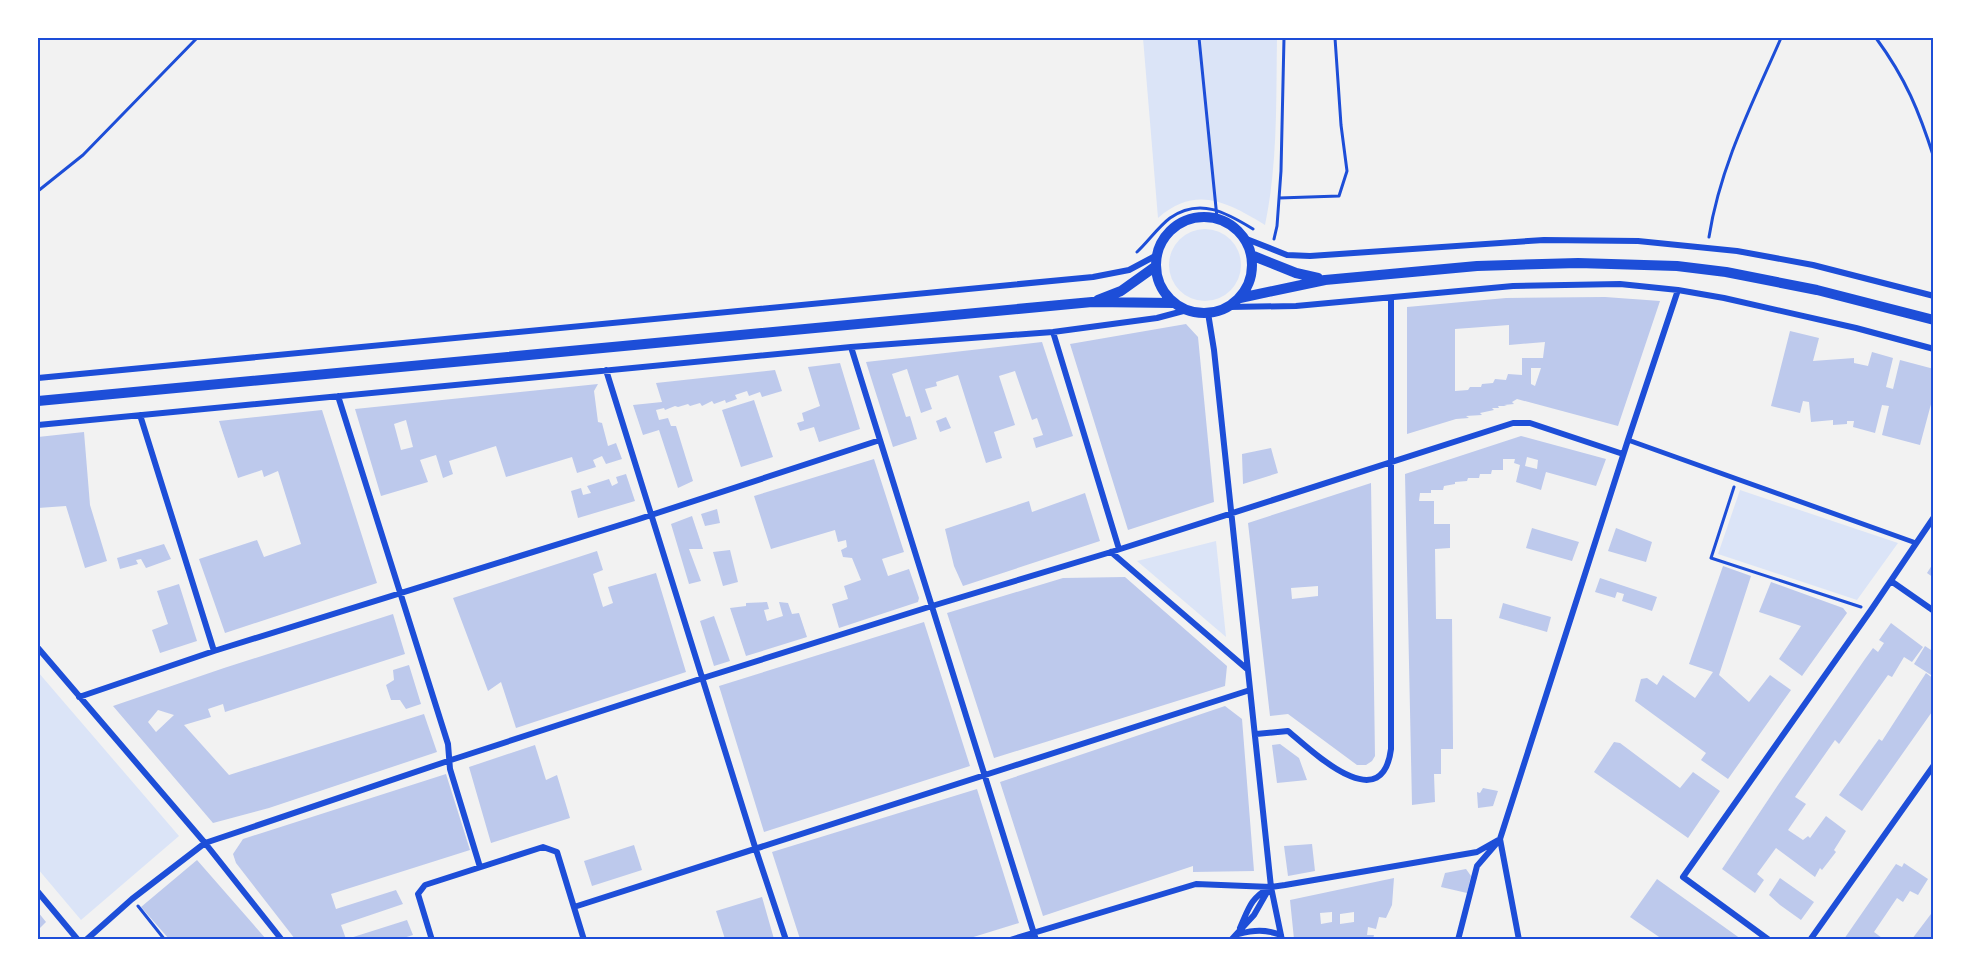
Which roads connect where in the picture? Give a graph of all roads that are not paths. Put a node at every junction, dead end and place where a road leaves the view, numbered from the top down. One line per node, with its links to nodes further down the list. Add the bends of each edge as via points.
1 (1244, 238): 2 (street, via 1237,229 1216,218 1200,217 1172,229); 3 (street); 7 (street, via 1287,255 1311,256 1544,240 1638,241 1813,265)
2 (1157, 255): 4 (street); 20 (street, via 1129,270 1093,277)
3 (1251, 255): 5 (street); 8 (street, via 1251,278)
4 (1156, 266): 10 (street, via 1121,291); 11 (street, via 1159,280)
5 (1324, 280): 8 (street); 15 (street, via 1477,266 1677,266 1817,290)
6 (1678, 290): 9 (street, via 1620,284 1513,286); 18 (street, via 1845,325); 26 (street)
7 (1934, 296)
8 (1240, 298): 12 (street)
9 (1391, 298): 12 (street); 28 (street)
10 (1092, 302): 11 (street); 22 (street)
11 (1174, 303): 13 (street)
12 (1228, 307): 14 (street)
13 (1187, 310): 14 (street); 16 (street, via 1157,318)
14 (1208, 313): 29 (street)
15 (1934, 320)
16 (1053, 332): 17 (street); 33 (street)
17 (851, 347): 19 (street); 25 (street)
18 (1934, 349)
19 (606, 370): 21 (street); 30 (street)
20 (38, 378)
21 (338, 396): 23 (street); 36 (street)
22 (38, 401)
23 (140, 415): 24 (street); 40 (street)
24 (38, 425)
25 (880, 440): 30 (street); 37 (street)
26 (1628, 440): 27 (street); 32 (street)
27 (1623, 454): 28 (street, via 1530,423 1513,423); 49 (street)
28 (1390, 461): 29 (street); 45 (street, via 1390,764 1379,776 1366,780 1350,777 1288,731)
29 (1231, 513): 33 (street); 41 (street)
30 (651, 514): 36 (street); 42 (street)
31 (1934, 517): 32 (street)
32 (1916, 543): 35 (street)
33 (1119, 549): 34 (street)
34 (1111, 552): 37 (street); 41 (street)
35 (1891, 581): 38 (street); 70 (street, via 1683,878)
36 (401, 594): 40 (street); 46 (street)
37 (932, 606): 42 (street); 48 (street)
38 (1934, 611)
39 (38, 648): 44 (street)
40 (214, 651): 44 (street)
41 (1247, 669): 43 (street)
42 (703, 678): 46 (street); 51 (street)
43 (1250, 690): 45 (street); 48 (street)
44 (79, 697): 50 (street)
45 (1256, 734): 53 (street)
46 (451, 760): 50 (street); 52 (street, via 450,768)
47 (1934, 765): 71 (street)
48 (985, 776): 51 (street); 56 (street)
49 (1500, 840): 53 (street, via 1477,852); 68 (street, via 1477,866); 69 (street)
50 (206, 843): 60 (street); 61 (street)
51 (755, 847): 55 (street); 64 (street)
52 (480, 867): 55 (street, via 543,847 557,852); 62 (street, via 425,885 418,894)
53 (1271, 886): 56 (street, via 1196,884); 57 (street); 58 (street)
54 (38, 892): 59 (street)
55 (574, 907): 63 (street)
56 (1033, 932): 65 (street); 66 (street)
57 (1237, 934): 58 (street, via 1268,930); 67 (street)
58 (1281, 937)
59 (78, 939)
60 (87, 939)
61 (282, 939)
62 (432, 939)
63 (584, 939)
64 (786, 939)
65 (1010, 939)
66 (1036, 939)
67 (1231, 939)
68 (1458, 939)
69 (1519, 939)
70 (1769, 939)
71 (1810, 939)

